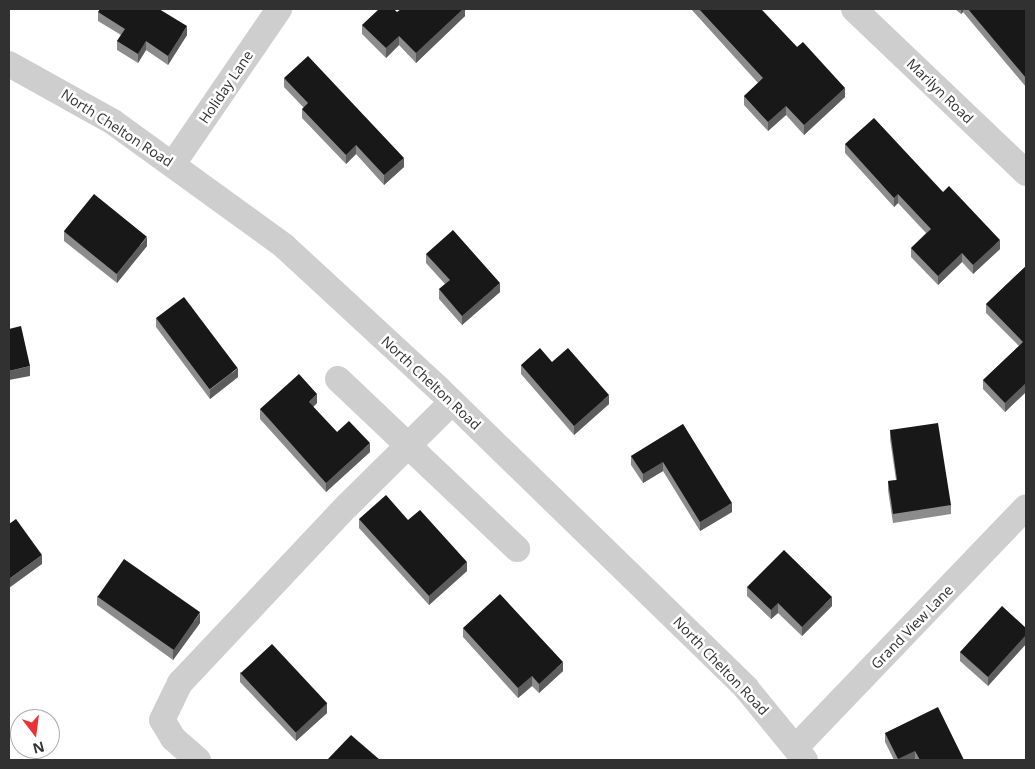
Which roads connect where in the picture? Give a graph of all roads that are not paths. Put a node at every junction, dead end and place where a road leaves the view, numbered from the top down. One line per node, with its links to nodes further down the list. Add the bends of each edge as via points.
1 (279, 9): 4 (street, Holiday Lane)
2 (854, 9): 5 (street, Marilyn Road)
3 (9, 64): 4 (street, North Chelton Road, via 104,117)
4 (173, 164): 7 (street, North Chelton Road, via 284,246)
5 (1026, 173)
6 (338, 379): 8 (street)
7 (452, 402): 8 (street); 11 (street, North Chelton Road, via 746,688)
8 (408, 446): 10 (street); 12 (street, via 180,683 162,720 173,738)
9 (1026, 507): 11 (street, Grand View Lane)
10 (517, 549)
11 (801, 754)
12 (198, 760)

